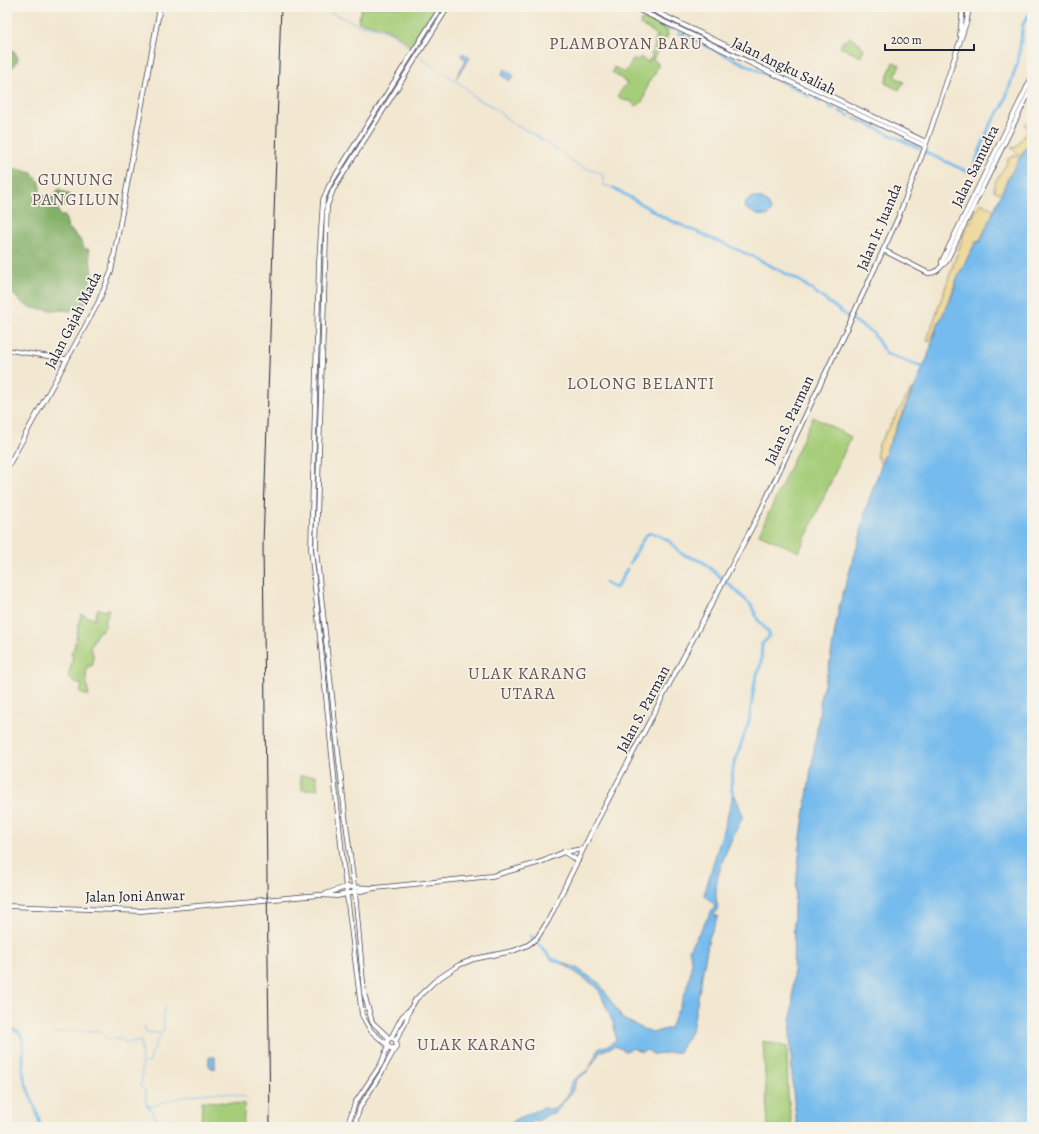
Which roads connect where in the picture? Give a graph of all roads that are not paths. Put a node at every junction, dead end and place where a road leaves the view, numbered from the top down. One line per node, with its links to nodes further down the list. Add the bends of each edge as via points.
1 (160, 7): 20 (main road, Jalan Gajah Mada, via 113,263 98,303)
2 (441, 7): 11 (main road)
3 (448, 7): 12 (main road)
4 (633, 7): 14 (main road, Jalan Angku Saliah)
5 (646, 7): 14 (main road, Jalan Angku Saliah)
6 (963, 7): 8 (main road)
7 (969, 7): 8 (main road)
8 (960, 39): 14 (main road, Jalan Ir. Juanda)
9 (1032, 78): 13 (main road, Jalan Samudra)
10 (1032, 86): 13 (main road, Jalan Samudra)
11 (368, 123): 12 (main road); 17 (main road, via 323,200)
12 (373, 126): 18 (main road, via 328,200)
13 (1003, 140): 15 (main road, Jalan Samudra, via 942,265 936,272 928,273)
14 (925, 144): 15 (main road, Jalan Ir. Juanda, via 898,218)
15 (883, 250): 16 (main road, Jalan Ir. Juanda)
16 (850, 320): 27 (main road, Jalan S. Parman, via 759,514)
17 (316, 335): 18 (main road); 21 (main road)
18 (322, 335): 21 (main road)
19 (7, 350): 20 (street)
20 (66, 359): 23 (main road, Jalan Gajah Mada)
21 (318, 384): 22 (main road)
22 (318, 399): 25 (main road, via 316,549); 26 (main road, via 311,549)
23 (9, 461): 24 (main road, Jalan Gajah Mada)
24 (7, 468)
25 (330, 677): 26 (main road); 31 (main road)
26 (324, 678): 30 (main road)
27 (583, 849): 28 (main road); 29 (main road, Jalan S. Parman)
28 (564, 852): 29 (main road); 32 (main road, via 492,876)
29 (578, 861): 37 (main road, Jalan S. Parman, via 537,938 521,948 459,965 424,990)
30 (346, 887): 31 (main road); 34 (main road); 35 (main road)
31 (353, 887): 32 (main road); 33 (main road)
32 (375, 888): 33 (main road)
33 (355, 893): 34 (main road); 38 (main road, via 365,998 372,1022)
34 (347, 894): 35 (main road); 40 (main road, via 362,1015 371,1031)
35 (319, 895): 36 (main road, Jalan Joni Anwar, via 142,911)
36 (7, 906)
37 (409, 1011): 38 (main road, via 402,1017); 39 (main road, Jalan S. Parman)
38 (390, 1038): 39 (main road); 40 (main road)
39 (396, 1040): 41 (main road, Jalan S. Parman, via 397,1045)
40 (387, 1045): 41 (main road); 42 (main road, via 381,1064 355,1103)
41 (394, 1048): 43 (main road, Jalan S. Parman, via 360,1107)
42 (347, 1127)
43 (354, 1127)

